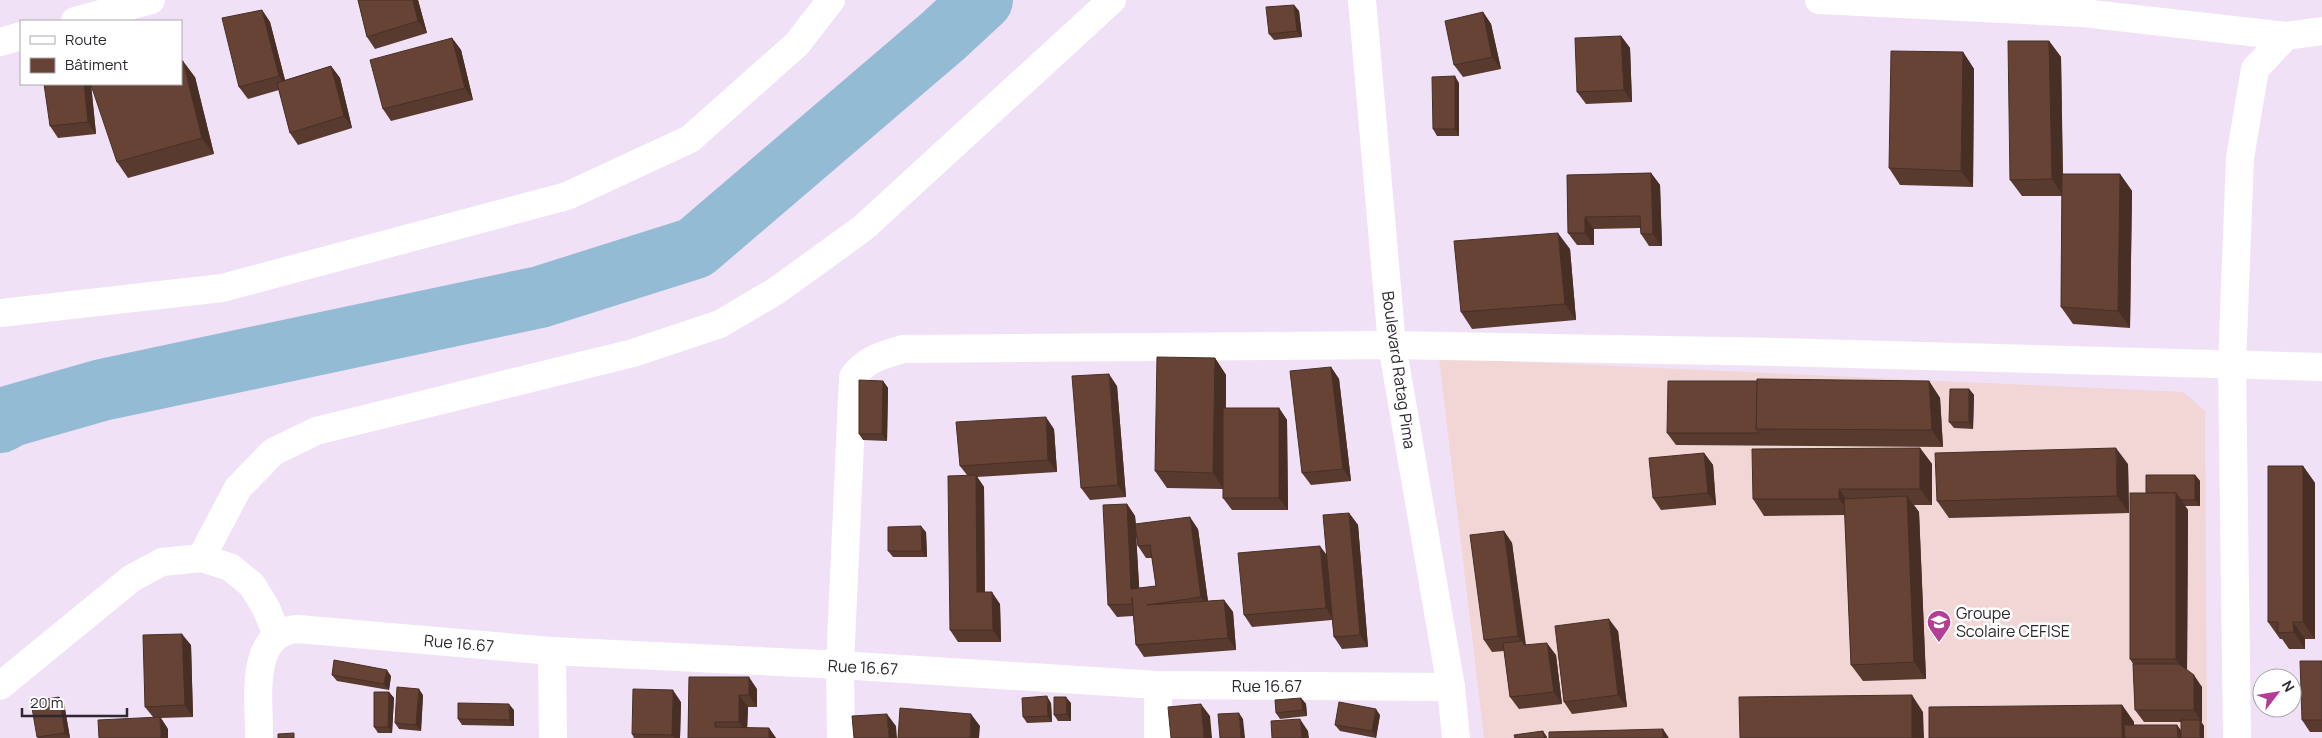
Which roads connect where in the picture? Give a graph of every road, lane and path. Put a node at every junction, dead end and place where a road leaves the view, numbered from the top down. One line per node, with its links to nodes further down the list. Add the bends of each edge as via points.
1 (150, 0): 6 (street)
2 (831, 0): 11 (street, via 797,44 690,139 567,196 222,288)
3 (1112, 0): 15 (street, via 863,228 776,291 720,324 632,353 316,431 273,452 238,488)
4 (1362, 0): 12 (street, Boulevard Ratag Pima)
5 (1819, 0): 9 (street, via 2083,13)
6 (79, 20)
7 (2322, 31): 9 (street)
8 (20, 36): 10 (street)
9 (2286, 36): 13 (street, via 2255,70 2248,109 2240,158)
10 (0, 42)
11 (0, 313)
12 (1392, 345): 13 (street, via 1768,351); 18 (street, via 903,349 880,355 861,366 853,378); 21 (street, Boulevard Ratag Pima)
13 (2232, 364): 14 (street); 27 (street)
14 (2322, 367)
15 (201, 558): 16 (street, via 230,567 252,585); 20 (street, via 162,562 132,578)
16 (277, 635): 17 (street, Rue 16.67, via 288,629 298,629); 22 (street, via 267,646 260,664)
17 (552, 651): 18 (street, Rue 16.67); 23 (street)
18 (840, 665): 19 (street, Rue 16.67); 24 (street)
19 (1158, 685): 21 (street, Rue 16.67); 25 (street)
20 (0, 686)
21 (1450, 687): 26 (street, Boulevard Ratag Pima)
22 (259, 738)
23 (553, 738)
24 (841, 738)
25 (1158, 738)
26 (1456, 738)
27 (2237, 738)

